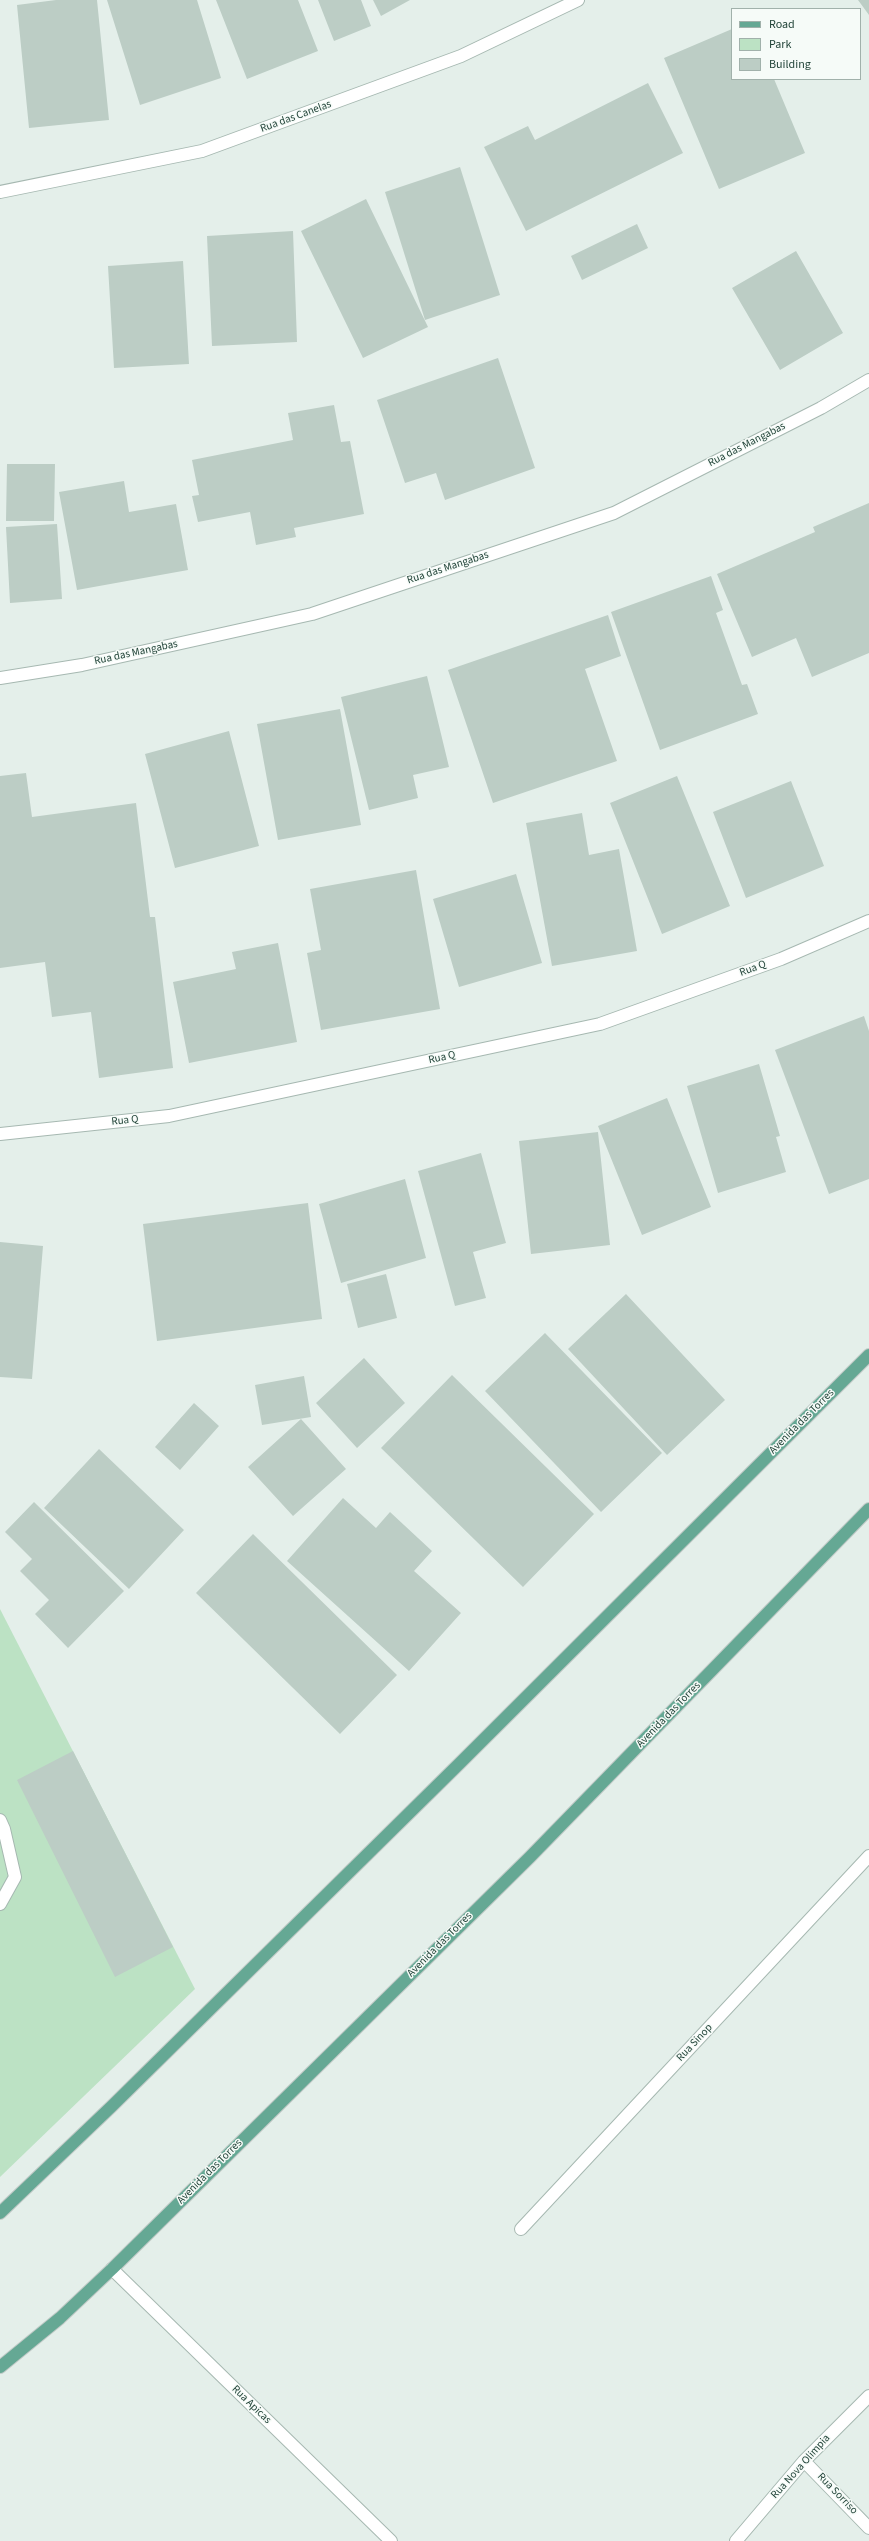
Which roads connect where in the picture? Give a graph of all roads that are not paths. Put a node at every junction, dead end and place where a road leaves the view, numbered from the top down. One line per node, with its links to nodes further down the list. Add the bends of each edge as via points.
1 (578, 0): 2 (street, Rua das Canelas, via 462,56 202,151)
2 (0, 192)
3 (869, 380): 4 (street, Rua das Mangabas, via 821,408 614,513 312,614 82,665)
4 (0, 678)
5 (869, 921): 6 (street, Rua Q, via 781,960 600,1024 169,1116)
6 (0, 1134)
7 (869, 1355): 12 (main road, Avenida das Torres, via 465,1758 112,2106)
8 (869, 1510): 14 (main road, Avenida das Torres, via 530,1857)
9 (0, 1820): 11 (street, via 15,1877)
10 (869, 1856): 13 (street, Rua Sinop)
11 (0, 1904)
12 (0, 2212)
13 (521, 2229)
14 (112, 2269): 15 (main road, Avenida das Torres, via 60,2318); 19 (street, Rua Apicas)
15 (0, 2367)
16 (869, 2396): 17 (street, Rua Nova Olimpia)
17 (804, 2461): 18 (street, Rua Sorriso); 20 (street, Rua Nova Olimpia)
18 (869, 2528)
19 (391, 2541)
20 (736, 2541)

